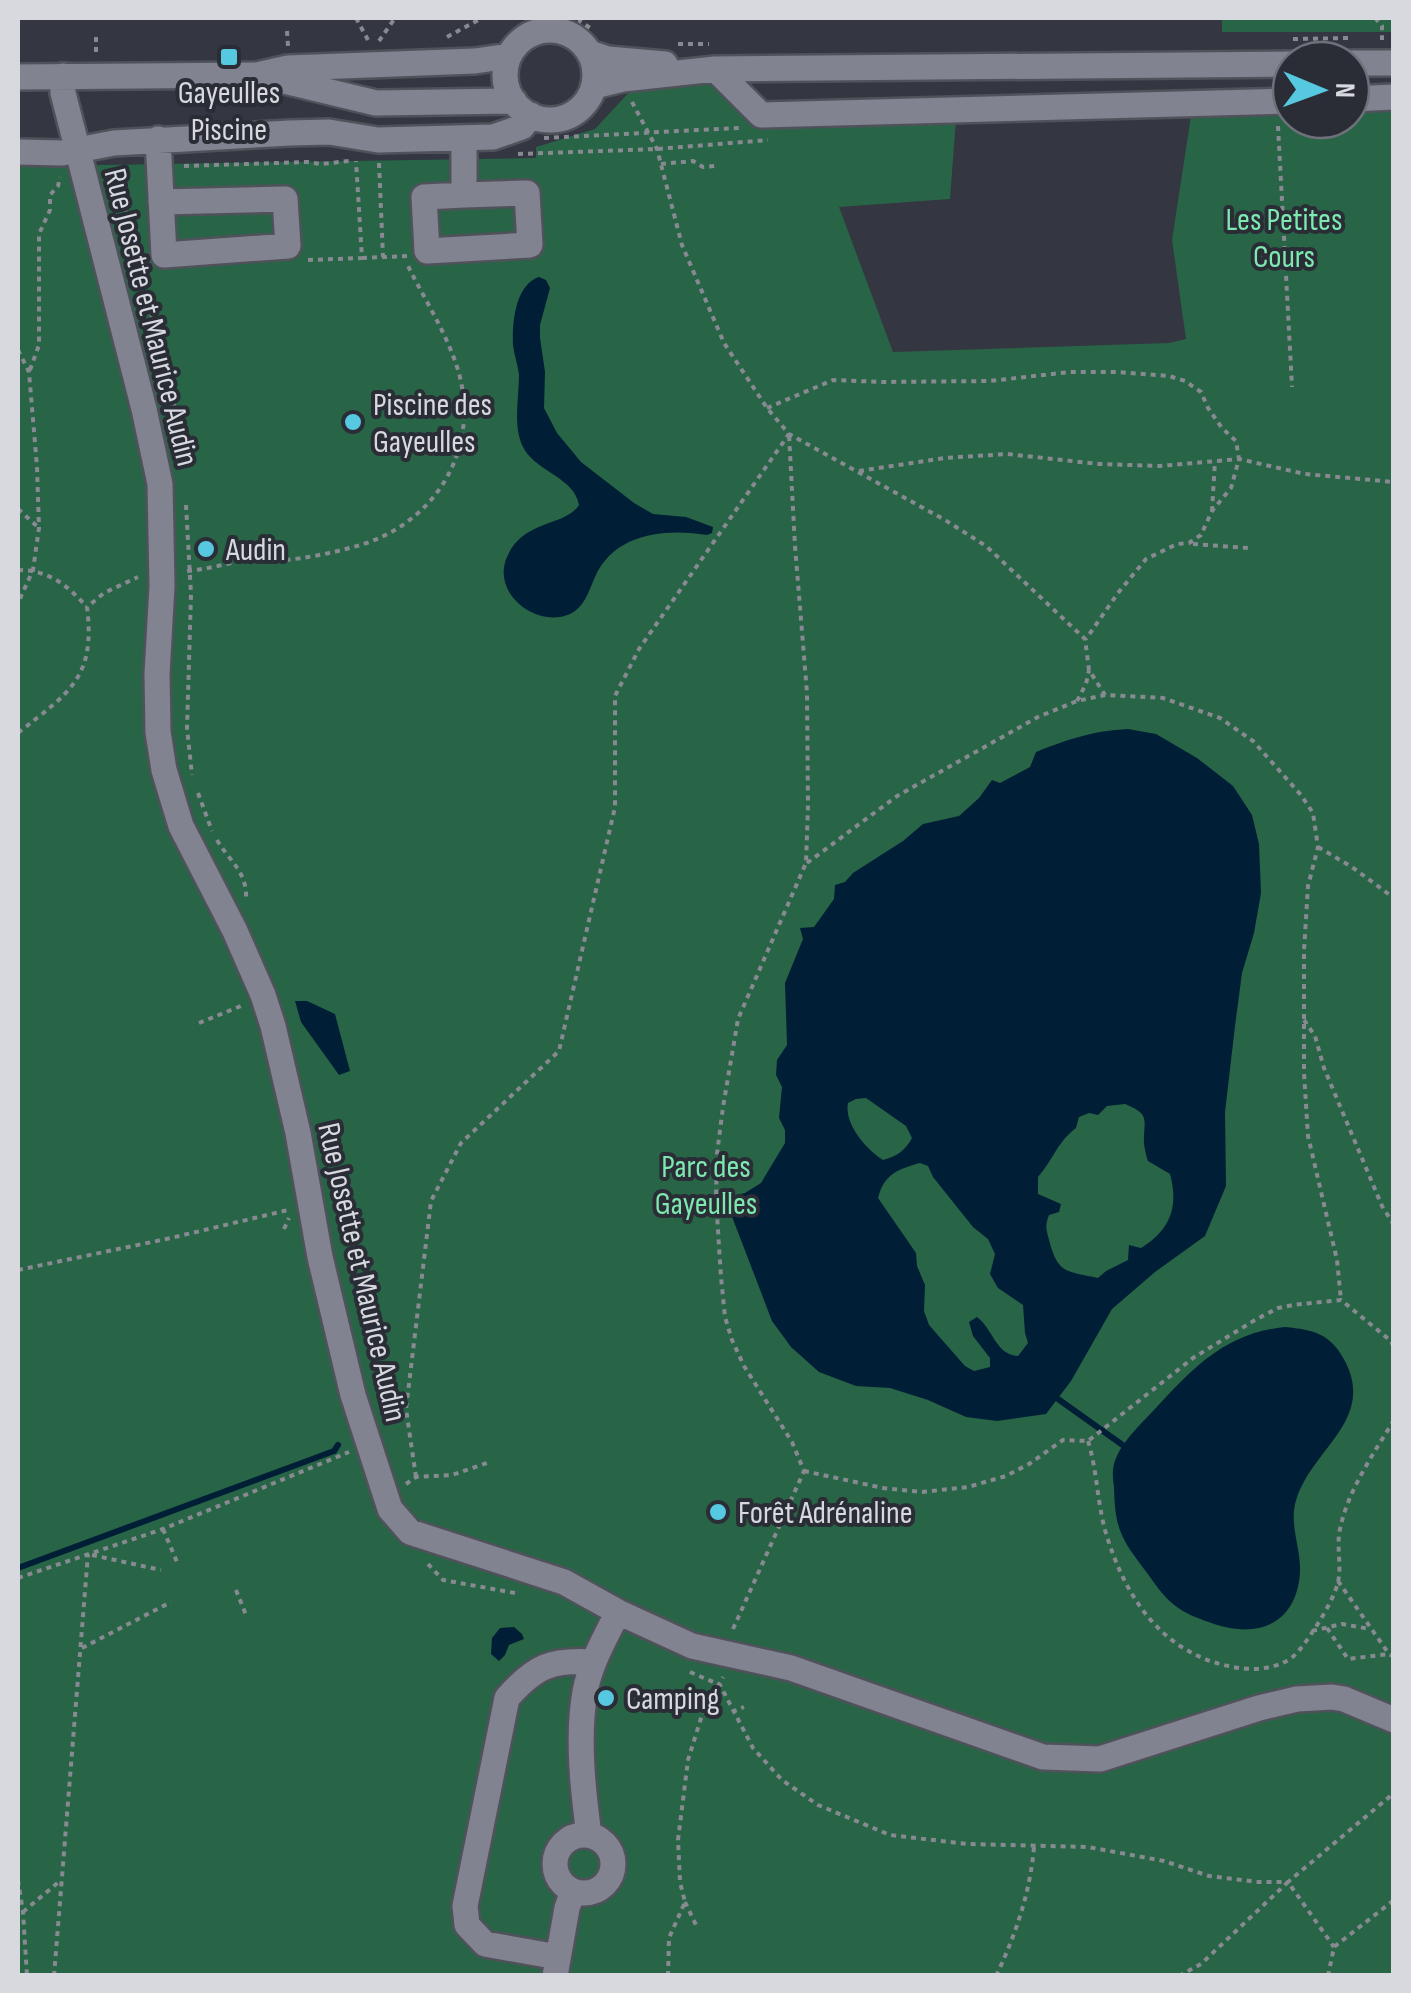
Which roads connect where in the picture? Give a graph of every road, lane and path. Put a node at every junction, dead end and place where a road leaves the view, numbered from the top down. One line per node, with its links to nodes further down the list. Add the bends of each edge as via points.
1 (356, 18): 2 (path, via 374,48)
2 (395, 18)
3 (482, 18): 6 (path)
4 (537, 25): 5 (street); 8 (street)
5 (565, 25): 7 (street)
6 (450, 36)
7 (590, 53): 10 (street); 15 (street)
8 (509, 56): 11 (street); 17 (street, via 506,80)
9 (1271, 64): 10 (street)
10 (715, 69): 14 (street); 18 (street)
11 (257, 75): 12 (street); 17 (street, via 376,103)
12 (62, 76): 13 (street); 25 (street, Rue Josette et Maurice Audin)
13 (18, 77): 27 (path)
14 (623, 79): 15 (street); 19 (path)
15 (594, 86): 17 (street, via 568,116 549,120)
16 (1271, 101): 18 (street)
17 (522, 109): 20 (street, via 522,127)
18 (770, 115): 19 (path, via 754,127); 26 (path, via 779,130 764,141)
19 (648, 133): 20 (path, via 510,140); 26 (path)
20 (501, 135): 22 (street)
21 (355, 136): 22 (street); 23 (street); 35 (path)
22 (464, 138): 31 (street)
23 (158, 140): 25 (street); 32 (street)
24 (1285, 140): 38 (path)
25 (79, 149): 27 (street); 52 (street, Rue Josette et Maurice Audin, via 160,484)
26 (657, 149): 28 (path)
27 (18, 152)
28 (661, 164): 29 (path, via 694,160); 39 (path, via 682,245 724,343)
29 (715, 166)
30 (60, 177): 37 (path, via 39,234 39,345)
31 (464, 195): 34 (street, via 424,197); 34 (street, via 527,193 530,245)
32 (160, 202): 33 (street, via 286,199); 33 (street, via 164,255)
33 (288, 246): 35 (path, via 295,260)
34 (415, 254): 35 (path); 52 (path, via 464,402 456,460 433,500 400,528 353,547)
35 (362, 258)
36 (18, 350): 37 (path)
37 (29, 372): 47 (path)
38 (1292, 387)
39 (768, 408): 40 (path); 41 (path, via 832,380 990,381 1070,372 1169,376 1201,392 1236,441)
40 (789, 434): 43 (path); 61 (path, via 808,694); 76 (path, via 638,649 616,696 615,807 559,1051 461,1143 430,1202 406,1409)
41 (1239, 459): 42 (path); 44 (path, via 1305,474); 46 (path, via 1231,488)
42 (1215, 462): 43 (path, via 1099,464 1007,454); 46 (path)
43 (859, 472): 55 (path, via 986,546)
44 (1394, 482)
45 (18, 509): 47 (path)
46 (1212, 511): 48 (path, via 1201,535)
47 (39, 528): 51 (path)
48 (1189, 543): 49 (path); 55 (path, via 1146,559)
49 (1248, 548)
50 (18, 570): 51 (path)
51 (34, 570): 53 (path); 54 (path, via 70,589)
52 (151, 575): 54 (path); 66 (street, Rue Josette et Maurice Audin, via 164,770 181,826 268,1010)
53 (18, 603)
54 (87, 607): 59 (path, via 88,653 78,679)
55 (1086, 639): 56 (path)
56 (1088, 670): 57 (path); 58 (path)
57 (1105, 696): 58 (path); 60 (path, via 1163,698 1235,727 1301,794 1313,814)
58 (1077, 701): 61 (path, via 896,796)
59 (18, 733)
60 (1318, 846): 62 (path); 64 (path, via 1308,886)
61 (806, 864): 75 (path, via 738,1018 722,1107 716,1199 732,1340)
62 (1394, 898)
63 (243, 1006): 65 (path)
64 (1304, 1020): 67 (path); 69 (path, via 1308,1136)
65 (199, 1023)
66 (312, 1204): 68 (path); 73 (street, Rue Josette et Maurice Audin)
67 (1394, 1225)
68 (18, 1270)
69 (1341, 1300): 70 (path); 72 (path, via 1278,1308 1256,1320 1193,1358)
70 (1394, 1348)
71 (1394, 1420): 84 (path, via 1347,1504)
72 (1088, 1440): 75 (path, via 1063,1440 1006,1476 968,1487 922,1492); 92 (path, via 1113,1553 1137,1604 1162,1633 1188,1652 1246,1669 1290,1660)
73 (368, 1442): 77 (street, Rue Josette et Maurice Audin); 78 (path)
74 (487, 1463): 76 (path, via 452,1475)
75 (804, 1472): 94 (path, via 731,1634)
76 (416, 1477): 77 (path)
77 (387, 1500): 79 (street, Rue Josette et Maurice Audin)
78 (163, 1529): 80 (path); 81 (path)
79 (410, 1532): 86 (path, via 443,1580); 88 (street, via 564,1582)
80 (88, 1554): 82 (path); 83 (path); 93 (path)
81 (176, 1562)
82 (161, 1570)
83 (18, 1578)
84 (1338, 1581): 91 (path); 92 (path)
85 (236, 1590): 89 (path)
86 (514, 1593)
87 (171, 1602): 93 (path)
88 (618, 1612): 94 (street, via 692,1646); 96 (street)
89 (246, 1615)
90 (1327, 1628): 91 (path); 92 (path); 95 (path, via 1348,1659)
91 (1370, 1629): 95 (path)
92 (1312, 1631)
93 (80, 1649): 106 (path)
94 (730, 1654): 98 (path); 101 (street, via 791,1668 1043,1758 1100,1759 1297,1699 1344,1699)
95 (1391, 1655)
96 (594, 1662): 103 (street, via 584,1694 582,1740); 114 (street, via 546,1665 507,1698 465,1906 467,1926 485,1944)
97 (676, 1664): 98 (path)
98 (720, 1685): 100 (path); 110 (path, via 702,1715 685,1779 678,1840)
99 (744, 1707): 100 (path)
100 (732, 1712): 104 (path, via 782,1780 818,1806 890,1835)
101 (1394, 1720)
102 (1394, 1793): 107 (path)
103 (589, 1835): 108 (street, via 569,1838 554,1860 558,1878); 108 (street, via 604,1842 613,1870 599,1890)
104 (1034, 1847): 107 (path, via 1088,1848 1209,1876); 118 (path, via 1031,1882)
105 (18, 1880): 111 (path)
106 (62, 1880): 111 (path); 116 (path)
107 (1288, 1882): 113 (path); 119 (path, via 1201,1964)
108 (572, 1892): 114 (street)
109 (1394, 1900): 113 (path)
110 (684, 1902): 112 (path); 117 (path, via 669,1938)
111 (23, 1912): 115 (path)
112 (698, 1929)
113 (1334, 1948): 120 (path)
114 (556, 1966)
115 (28, 1976)
116 (54, 1976)
117 (668, 1976)
118 (996, 1976)
119 (1179, 1976)
120 (1328, 1976)

